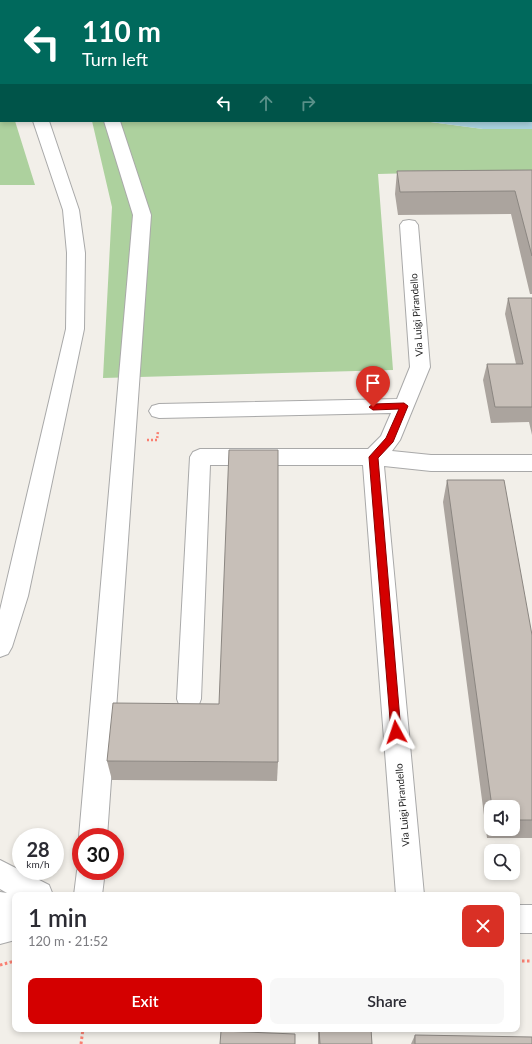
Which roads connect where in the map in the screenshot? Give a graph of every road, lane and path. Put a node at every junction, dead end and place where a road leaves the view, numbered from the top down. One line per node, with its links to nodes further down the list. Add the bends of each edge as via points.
1 (41, 122): 8 (street, via 71,210 76,254 75,329 16,596)
2 (112, 122): 10 (street, via 142,215)
3 (409, 225): 4 (street, Via Luigi Pirandello, via 420,367)
4 (404, 406): 5 (street); 6 (street, Via Luigi Pirandello, via 390,440)
5 (159, 411)
6 (374, 457): 7 (street, via 432,463); 9 (street, via 200,457); 15 (street, Via Luigi Pirandello)
7 (532, 462)
8 (0, 647)
9 (188, 699)
10 (94, 828)
11 (0, 874): 13 (street)
12 (90, 880): 14 (street)
13 (33, 892)
14 (88, 892)
15 (410, 892)
16 (0, 906): 17 (street)
17 (12, 908)
18 (520, 918): 19 (street)
19 (532, 919)
20 (12, 927): 21 (street)
21 (0, 930)
22 (520, 961): 23 (path)
23 (532, 961)
24 (12, 962): 25 (path)
25 (0, 965)
26 (83, 1032): 27 (path)
27 (81, 1044)

